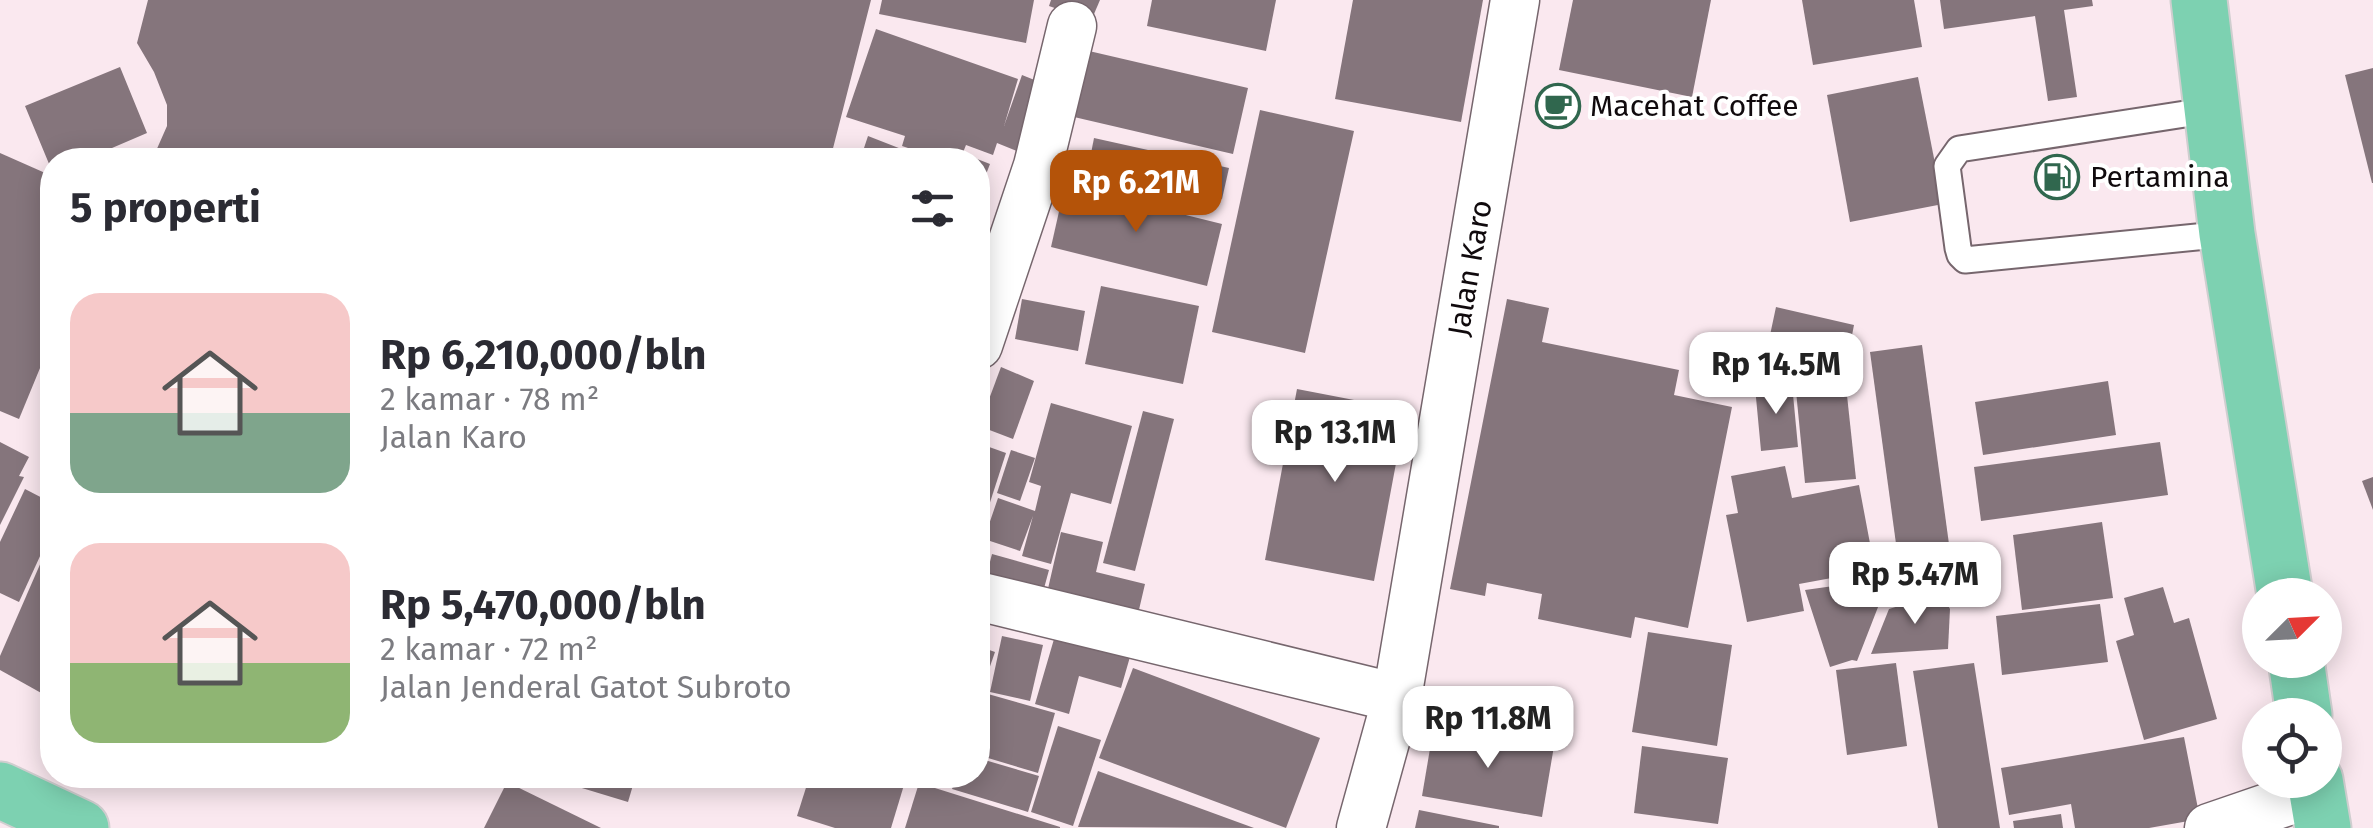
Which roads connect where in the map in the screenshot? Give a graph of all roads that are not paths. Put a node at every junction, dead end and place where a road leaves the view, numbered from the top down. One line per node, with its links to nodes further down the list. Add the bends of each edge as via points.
1 (1515, 0): 9 (street, Jalan Karo)
2 (2199, 0): 4 (main road)
3 (1072, 26): 6 (street, via 1038,166)
4 (2212, 110): 5 (main road); 5 (lane, via 1959,149 1948,166 1965,260)
5 (2226, 234): 7 (main road)
6 (990, 310)
7 (2282, 578)
8 (990, 599): 9 (street)
9 (1397, 698): 13 (street, Jalan Karo)
10 (0, 790): 12 (main road)
11 (2318, 800): 14 (street)
12 (82, 828)
13 (1361, 828)
14 (2209, 828)

